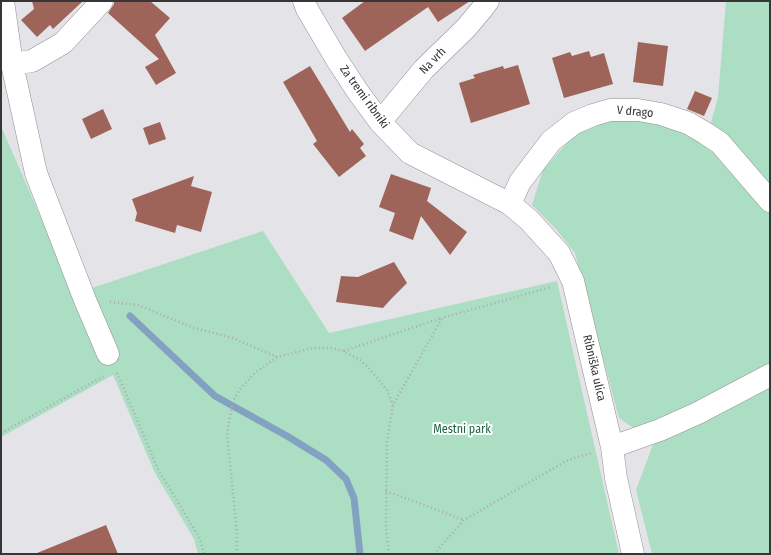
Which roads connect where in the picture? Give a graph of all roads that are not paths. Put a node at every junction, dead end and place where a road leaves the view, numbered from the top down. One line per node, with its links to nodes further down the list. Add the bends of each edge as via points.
1 (3, 1): 5 (street)
2 (102, 1): 5 (street, via 62,43 32,61)
3 (304, 1): 6 (street, Za tremi ribniki, via 337,60)
4 (488, 1): 6 (street, Na vrh, via 466,28 424,69)
5 (12, 64): 9 (street, via 36,173)
6 (380, 122): 8 (street, Za tremi ribniki, via 410,153)
7 (770, 201): 8 (street, V drago, via 720,143 705,133 661,114 638,110 610,110 574,123 551,141 520,182)
8 (510, 204): 11 (street, Ribniška ulica, via 529,220 559,253 573,281)
9 (108, 364)
10 (770, 375): 11 (street, via 698,413)
11 (612, 447): 12 (street, Ribniška ulica, via 616,478)
12 (633, 554)

